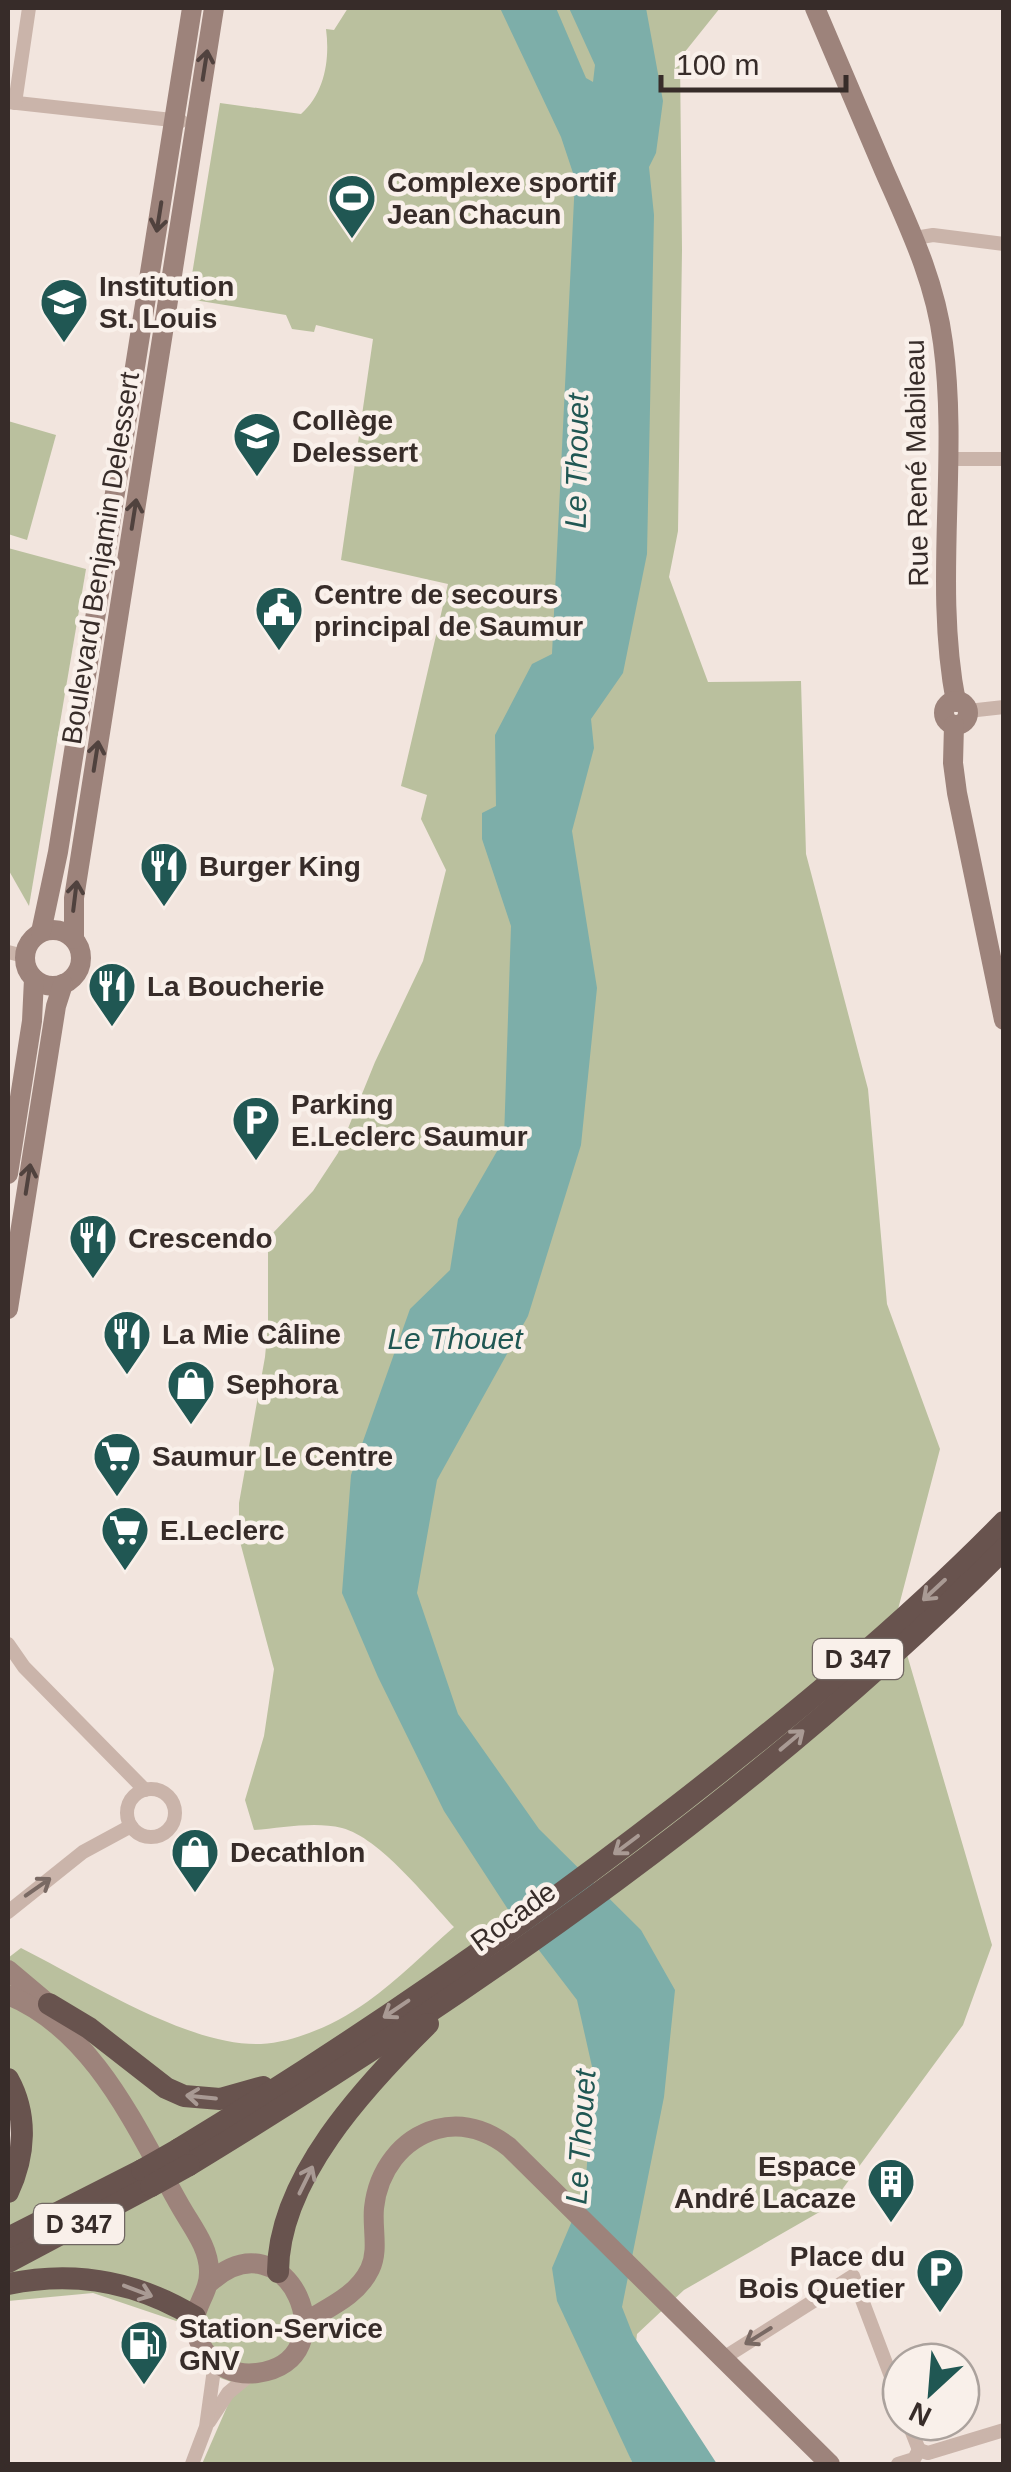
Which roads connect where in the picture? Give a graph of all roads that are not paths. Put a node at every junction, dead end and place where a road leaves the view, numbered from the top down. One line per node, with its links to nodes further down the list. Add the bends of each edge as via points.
1 (29, 8): 5 (street)
2 (192, 8): 6 (main road, Boulevard Benjamin Delessert)
3 (214, 8): 6 (main road, Boulevard Benjamin Delessert, one-way to 3)
4 (816, 8): 7 (main road, Rue René Mabileau)
5 (12, 102): 6 (street)
6 (185, 122): 13 (main road, Boulevard Benjamin Delessert, one-way to 13); 14 (main road, Boulevard Benjamin Delessert, one-way to 6, via 74,898)
7 (915, 238): 8 (street); 9 (main road, Rue René Mabileau, via 943,345)
8 (1004, 244)
9 (946, 459): 10 (street); 12 (main road, Rue René Mabileau, via 950,669)
10 (1004, 460)
11 (1004, 707): 12 (street)
12 (959, 713): 18 (main road, Rue René Mabileau, via 956,793)
13 (41, 932): 14 (main road, via 58,930); 15 (main road)
14 (74, 939): 17 (main road, via 80,965)
15 (16, 954): 16 (main road)
16 (34, 979): 17 (main road); 19 (main road)
17 (63, 984): 20 (main road, one-way to 17)
18 (1004, 1020)
19 (8, 1174)
20 (8, 1310)
21 (1004, 1522): 25 (highway, D 347, one-way to 25)
22 (1004, 1549): 25 (highway, Rocade / D 347, one-way to 22, via 880,1665)
23 (8, 1644): 24 (street)
24 (145, 1790): 26 (street, via 130,1802); 26 (street, via 171,1798 173,1823 154,1836)
25 (710, 1793): 28 (highway, Rocade / D 347)
26 (132, 1826): 27 (street, one-way to 26, via 69,1863)
27 (8, 1912)
28 (482, 1962): 30 (highway, Rocade / D 347); 33 (highway, D 347, one-way to 33)
29 (8, 1970): 32 (main road)
30 (468, 1985): 35 (highway, Rocade / D 347, via 360,2058); 41 (highway, one-way to 30, via 284,2226 332,2134 376,2076)
31 (8, 1995): 43 (main road, via 52,2021 104,2076 197,2234 208,2258)
32 (49, 2004): 33 (highway, one-way to 32, via 220,2099 184,2096); 40 (main road, via 111,2071 214,2243)
33 (295, 2078): 35 (highway, D 347)
34 (8, 2079): 37 (highway, via 22,2141)
35 (184, 2156): 36 (highway, Rocade / D 347, bridge)
36 (147, 2178): 38 (highway, D 347); 39 (highway, Rocade / D 347)
37 (8, 2192)
38 (8, 2238)
39 (8, 2262)
40 (243, 2264): 41 (main road); 43 (main road)
41 (278, 2272): 45 (main road)
42 (8, 2284): 46 (highway, one-way to 46, via 92,2278)
43 (208, 2284): 46 (main road)
44 (354, 2290): 45 (main road, via 325,2297); 47 (main road); 49 (main road, via 372,2263 374,2208 385,2174 416,2149 463,2138 493,2146 529,2170)
45 (298, 2292): 47 (main road)
46 (195, 2317): 50 (main road, via 200,2342)
47 (305, 2322): 51 (main road, via 288,2359)
48 (881, 2350): 49 (street, one-way to 49, via 853,2276)
49 (722, 2359): 57 (main road)
50 (215, 2362): 51 (main road); 52 (street)
51 (250, 2374): 52 (street, via 228,2392)
52 (206, 2427): 56 (street)
53 (1004, 2430): 55 (street)
54 (916, 2442): 55 (street)
55 (919, 2450): 58 (street)
56 (192, 2464)
57 (830, 2464)
58 (898, 2464)

